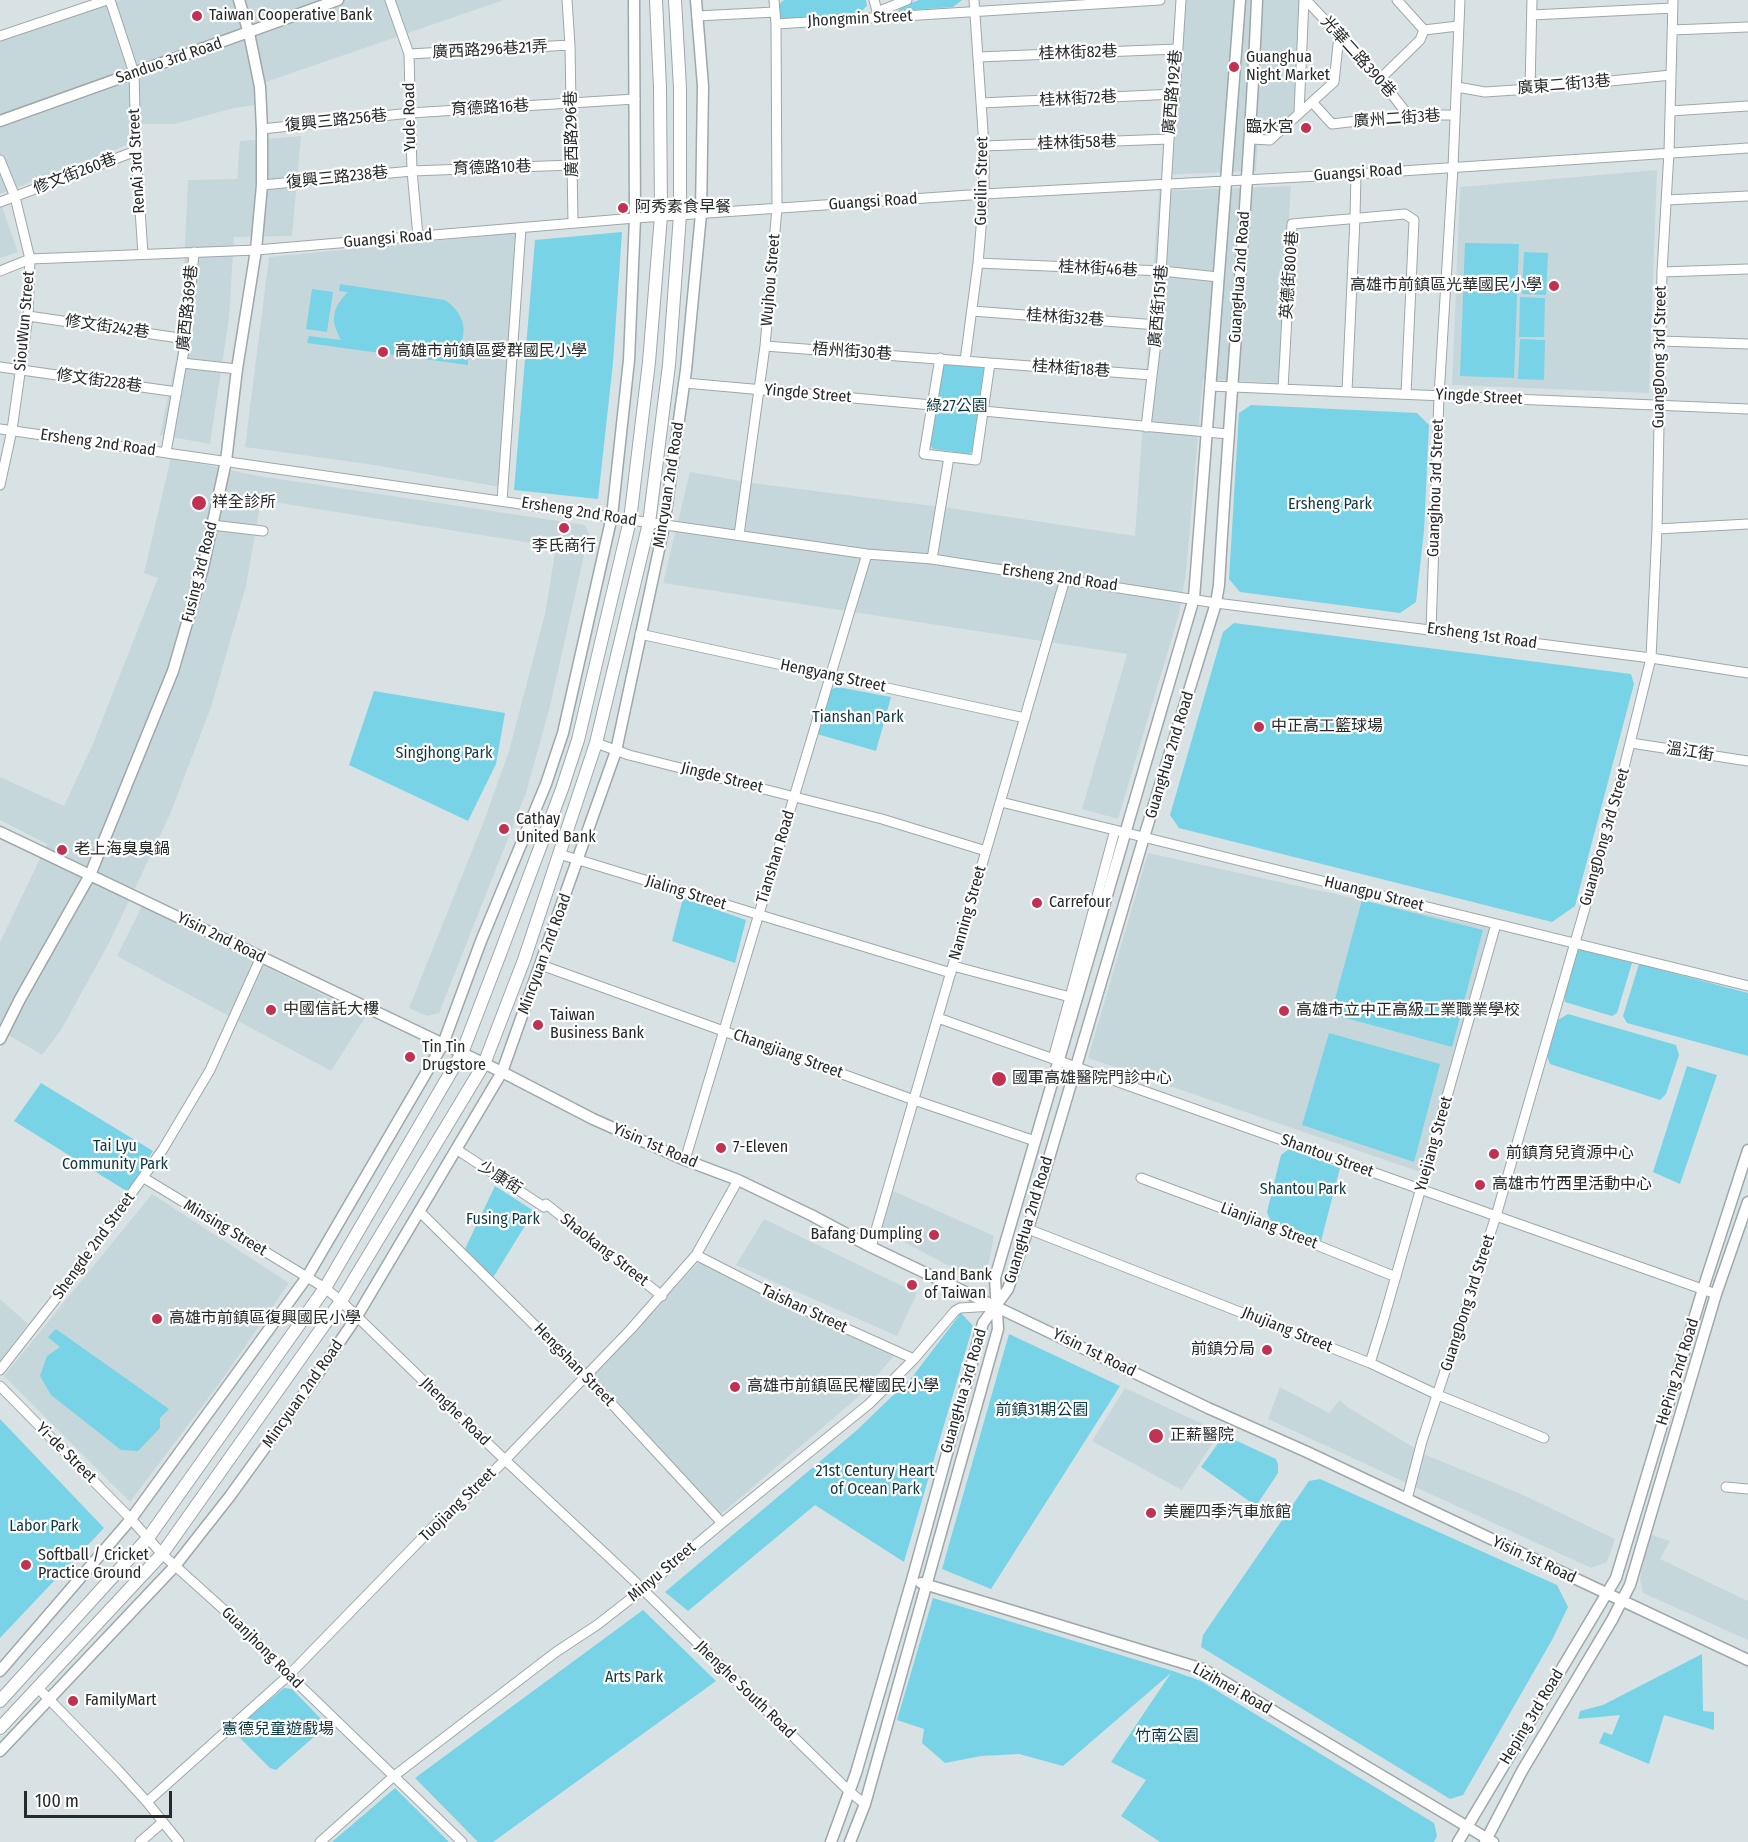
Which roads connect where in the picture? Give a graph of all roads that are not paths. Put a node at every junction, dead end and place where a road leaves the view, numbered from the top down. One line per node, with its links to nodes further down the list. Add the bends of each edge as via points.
1 (108, 0): 35 (street); 41 (street, RenAi 3rd Street)
2 (238, 0): 34 (street, Fusing 3rd Road)
3 (338, 0): 34 (street, Sanduo 3rd Road)
4 (390, 0): 39 (street, Yude Road)
5 (567, 0): 37 (street, 廣西路296巷)
6 (634, 0): 47 (street)
7 (656, 0): 82 (main road, Mincyuan 2nd Road)
8 (675, 0): 81 (main road, Mincyuan 2nd Road)
9 (696, 0): 28 (street, Mincyuan 2nd Road)
10 (774, 0): 24 (street, Wujhou Street)
11 (874, 0): 26 (street)
12 (907, 0): 26 (street)
13 (974, 0): 25 (street, Gueilin Street)
14 (1160, 0): 22 (street, Jhongmin Street)
15 (1181, 0): 38 (street, 廣西路192巷)
16 (1240, 0): 71 (street, GuangHua 2nd Road)
17 (1257, 0): 60 (street, GuangHua 2nd Road)
18 (1305, 0): 36 (street, 光華二路390巷); 54 (street)
19 (1397, 0): 32 (street)
20 (1460, 0): 30 (street, Guangjhou 3rd Street)
21 (1532, 0): 27 (street)
22 (1040, 4): 25 (street, Jhongmin Street)
23 (1673, 4): 27 (street); 33 (street, GuangDong 3rd Street)
24 (775, 12): 28 (street); 29 (street, Wujhou Street)
25 (975, 12): 26 (street, Jhongmin Street); 40 (street, Gueilin Street)
26 (878, 15): 29 (street, Jhongmin Street)
27 (1532, 15): 45 (street)
28 (697, 16): 80 (street, Mincyuan 2nd Road, via 703,86)
29 (776, 24): 79 (street, Wujhou Street)
30 (1458, 26): 32 (street); 44 (street, Guangjhou 3rd Street)
31 (1748, 27): 33 (street)
32 (1424, 30): 43 (street, via 1420,40)
33 (1672, 30): 42 (street, GuangDong 3rd Street)
34 (249, 33): 41 (street, Sanduo 3rd Road); 58 (street, Fusing 3rd Road, via 260,87)
35 (0, 36)
36 (1339, 36): 43 (street, 光華二路390巷); 48 (street, via 1334,82)
37 (570, 45): 39 (street, 廣西路296巷21弄); 50 (street, 廣西路296巷)
38 (1177, 50): 40 (street, 桂林街82巷); 46 (street, 廣西路192巷)
39 (409, 54): 53 (street, Yude Road)
40 (978, 57): 49 (street, Gueilin Street)
41 (134, 73): 57 (street, Sanduo 3rd Road); 63 (street, RenAi 3rd Street)
42 (1671, 75): 45 (street, 廣東二街13巷); 52 (street, GuangDong 3rd Street)
43 (1380, 79): 55 (street, 光華二路390巷)
44 (1457, 87): 45 (street, 廣東二街13巷, via 1485,92); 56 (street, Guangjhou 3rd Street)
45 (1530, 89)
46 (1174, 94): 49 (street, 桂林街72巷); 59 (street, 廣西路192巷)
47 (635, 99): 50 (street, 育德路16巷); 83 (street)
48 (1312, 102): 54 (street); 55 (street, 廣州二街3巷, via 1332,124)
49 (981, 103): 61 (street, Gueilin Street)
50 (571, 104): 53 (street, 育德路16巷); 66 (street, 廣西路296巷)
51 (1748, 106): 52 (street)
52 (1670, 111): 64 (street, GuangDong 3rd Street)
53 (410, 113): 58 (street, 復興三路256巷); 68 (street, Yude Road)
54 (1299, 113): 60 (street, via 1270,140)
55 (1408, 115): 56 (street, 廣州二街3巷)
56 (1455, 115): 67 (street, Guangjhou 3rd Street)
57 (0, 121)
58 (262, 129): 73 (street, Fusing 3rd Road)
59 (1169, 139): 61 (street, 桂林街58巷); 72 (street, 廣西路192巷)
60 (1251, 139): 70 (street, GuangHua 2nd Road)
61 (984, 146): 74 (street, Gueilin Street)
62 (1748, 148): 64 (street, Guangsi Road)
63 (136, 151): 76 (street, 修文街260巷); 90 (street, RenAi 3rd Street)
64 (1669, 152): 67 (street, Guangsi Road); 77 (street, GuangDong 3rd Street)
65 (0, 160): 76 (street, SiouWun Street)
66 (572, 165): 68 (street, 育德路10巷); 85 (street, 廣西路296巷)
67 (1454, 167): 69 (street, Guangsi Road); 121 (street, Guangjhou 3rd Street)
68 (412, 171): 73 (street, 復興三路238巷); 87 (street, Yude Road)
69 (1356, 174): 70 (street, Guangsi Road); 84 (street)
70 (1248, 180): 71 (street, Guangsi Road); 115 (street, GuangHua 2nd Road)
71 (1226, 181): 72 (street, Guangsi Road); 97 (street, GuangHua 2nd Road)
72 (1167, 184): 74 (street, Guangsi Road); 95 (street, 廣西街151巷)
73 (262, 185): 88 (street, Fusing 3rd Road)
74 (984, 194): 79 (street, Guangsi Road); 92 (street, Gueilin Street)
75 (1748, 196): 77 (street)
76 (15, 197): 78 (street, 修文街260巷); 91 (street, SiouWun Street)
77 (1666, 200): 96 (street, GuangDong 3rd Street)
78 (0, 202)
79 (777, 208): 80 (street, Guangsi Road); 104 (street, Wujhou Street)
80 (701, 214): 81 (street, Guangsi Road); 113 (street, Mincyuan 2nd Road)
81 (680, 215): 82 (street, Guangsi Road); 138 (main road, Mincyuan 2nd Road, via 669,365)
82 (660, 216): 83 (street, Guangsi Road); 137 (main road, Mincyuan 2nd Road, via 649,362)
83 (635, 218): 85 (street, Guangsi Road); 136 (street, via 629,360)
84 (1355, 218): 117 (street, 英德街800巷, via 1292,224); 118 (street); 120 (street, via 1405,214 1414,220)
85 (573, 223): 86 (street, Guangsi Road)
86 (521, 228): 87 (street, Guangsi Road); 135 (street)
87 (418, 236): 88 (street, Guangsi Road)
88 (256, 250): 89 (street, Guangsi Road); 110 (street, Fusing 3rd Road)
89 (194, 252): 90 (street, Guangsi Road); 101 (street, 廣西路369巷)
90 (143, 254): 91 (street, Guangsi Road)
91 (30, 259): 94 (street, Guangsi Road); 99 (street, SiouWun Street)
92 (978, 263): 95 (street, 桂林街46巷); 98 (street, Gueilin Street)
93 (1748, 269): 96 (street)
94 (0, 271)
95 (1162, 272): 97 (street, 桂林街46巷); 100 (street, 廣西街151巷)
96 (1662, 272): 102 (street, GuangDong 3rd Street)
97 (1218, 277): 114 (street, GuangHua 2nd Road)
98 (972, 311): 100 (street, 桂林街32巷); 106 (street, Gueilin Street)
99 (28, 316): 101 (street, 修文街242巷); 111 (street, SiouWun Street)
100 (1158, 325): 112 (street, 廣西街151巷)
101 (186, 339): 107 (street, 廣西路369巷)
102 (1660, 342): 103 (street); 123 (street, GuangDong 3rd Street)
103 (1748, 344)
104 (765, 346): 105 (street, 梧州街30巷); 116 (street, Wujhou Street)
105 (940, 358): 106 (street); 122 (street)
106 (965, 361): 108 (street)
107 (182, 363): 110 (street); 119 (street, 廣西路369巷)
108 (990, 363): 112 (street, 桂林街18巷); 125 (street)
109 (0, 367): 111 (street, 修文街228巷)
110 (237, 369): 133 (street, Fusing 3rd Road)
111 (21, 370): 119 (street, 修文街228巷); 128 (street, SiouWun Street)
112 (1152, 375): 126 (street, 廣西街151巷)
113 (684, 383): 116 (street, Yingde Street); 141 (street, Mincyuan 2nd Road)
114 (1210, 386): 115 (street, Yingde Street); 129 (street, GuangHua 2nd Road)
115 (1232, 387): 117 (street, Yingde Street); 130 (street, GuangHua 2nd Road)
116 (759, 389): 122 (street, Yingde Street); 144 (street, Wujhou Street)
117 (1283, 389): 118 (street, Yingde Street)
118 (1347, 391): 120 (street, Yingde Street)
119 (177, 392): 131 (street, 廣西路369巷)
120 (1406, 394): 121 (street, Yingde Street)
121 (1439, 396): 123 (street, Yingde Street); 150 (street, Guangjhou 3rd Street)
122 (932, 405): 132 (street, via 924,454)
123 (1659, 405): 124 (street, Yingde Street); 142 (street, GuangDong 3rd Street)
124 (1748, 409)
125 (983, 411): 126 (street); 132 (street, via 976,460)
126 (1146, 428): 129 (street)
127 (0, 429): 128 (street, Ersheng 2nd Road)
128 (12, 430): 131 (street, Ersheng 2nd Road); 134 (street, SiouWun Street)
129 (1206, 432): 130 (street); 148 (street, GuangHua 2nd Road)
130 (1228, 434): 149 (street, GuangHua 2nd Road)
131 (166, 453): 133 (street, Ersheng 2nd Road)
132 (949, 457): 146 (street)
133 (226, 460): 135 (street, Ersheng 2nd Road); 140 (street, Fusing 3rd Road)
134 (0, 485)
135 (502, 501): 136 (street, Ersheng 2nd Road)
136 (612, 516): 137 (street, Ersheng 2nd Road); 182 (street, via 563,734)
137 (630, 519): 138 (street, Ersheng 2nd Road); 183 (main road, Mincyuan 2nd Road, via 578,740)
138 (649, 523): 141 (street, Ersheng 2nd Road); 156 (main road, Mincyuan 2nd Road)
139 (1748, 524): 142 (street)
140 (213, 525): 143 (street); 168 (street, Fusing 3rd Road, via 173,671)
141 (664, 526): 144 (street, Ersheng 2nd Road); 151 (street, Mincyuan 2nd Road)
142 (1657, 529): 152 (street, GuangDong 3rd Street)
143 (263, 531)
144 (739, 535): 145 (street, Ersheng 2nd Road)
145 (867, 554): 146 (street, Ersheng 2nd Road); 154 (street, Tianshan Road)
146 (932, 559): 147 (street, Ersheng 2nd Road)
147 (1065, 579): 148 (street, Ersheng 2nd Road); 155 (street, Nanning Street)
148 (1194, 598): 149 (street, Ersheng 2nd Road); 162 (street, GuangHua 2nd Road)
149 (1216, 603): 150 (street, Ersheng 1st Road); 164 (street, GuangHua 2nd Road)
150 (1431, 630): 152 (street, Ersheng 1st Road)
151 (640, 634): 154 (street, Hengyang Street); 158 (street, Mincyuan 2nd Road)
152 (1651, 658): 153 (street, Ersheng 1st Road); 157 (street, GuangDong 3rd Street)
153 (1748, 673)
154 (831, 675): 155 (street, Hengyang Street); 160 (street, Tianshan Road)
155 (1025, 718): 161 (street, Nanning Street)
156 (596, 743): 158 (street, Jingde Street); 166 (main road, Mincyuan 2nd Road)
157 (1631, 743): 159 (street, 溫江街); 172 (street, GuangDong 3rd Street)
158 (616, 751): 160 (street, Jingde Street); 167 (street, Mincyuan 2nd Road)
159 (1748, 761)
160 (794, 796): 165 (street, Jingde Street); 169 (street, Tianshan Road)
161 (1000, 802): 162 (street, Huangpu Street); 165 (street, Nanning Street)
162 (1120, 831): 164 (street, Huangpu Street); 171 (street, GuangHua 2nd Road); 178 (street)
163 (0, 832): 168 (street, Yisin 2nd Road)
164 (1144, 837): 170 (street, Huangpu Street); 173 (street, GuangHua 2nd Road)
165 (986, 850): 176 (street, Nanning Street)
166 (559, 854): 167 (street, Jialing Street); 185 (main road, Mincyuan 2nd Road)
167 (578, 859): 169 (street, Jialing Street); 175 (street, Mincyuan 2nd Road)
168 (90, 875): 174 (street, Yisin 2nd Road); 181 (street, Fusing 3rd Road)
169 (759, 915): 176 (street, Jialing Street); 180 (street, Tianshan Road)
170 (1496, 924): 172 (street, Huangpu Street); 196 (street, Yuejiang Street)
171 (1094, 939): 173 (street); 184 (street, GuangHua 2nd Road)
172 (1575, 943): 177 (street, Huangpu Street); 200 (street, GuangDong 3rd Street)
173 (1112, 944): 186 (street, GuangHua 2nd Road)
174 (261, 957): 182 (street, Yisin 2nd Road); 193 (street, Shengde 2nd Street, via 210,1070)
175 (541, 965): 180 (street, Changjiang Street); 187 (street, Mincyuan 2nd Road)
176 (952, 970): 178 (street, Jialing Street); 179 (street, Nanning Street)
177 (1748, 987)
178 (1070, 997): 184 (street)
179 (938, 1018): 184 (street, Shantou Street); 188 (street, Nanning Street)
180 (723, 1031): 188 (street, Changjiang Street); 192 (street, Tianshan Road)
181 (0, 1039)
182 (443, 1044): 183 (street, Yisin 1st Road); 204 (street)
183 (462, 1053): 185 (street, Yisin 1st Road); 206 (main road, Mincyuan 2nd Road)
184 (1055, 1060): 186 (street, Shantou Street); 189 (street, GuangHua 2nd Road)
185 (484, 1064): 187 (street, Yisin 1st Road); 210 (main road, Mincyuan 2nd Road)
186 (1076, 1067): 196 (street, Shantou Street); 201 (street, GuangHua 2nd Road)
187 (502, 1072): 190 (street, Mincyuan 2nd Road); 192 (street, Yisin 1st Road)
188 (914, 1100): 189 (street, Changjiang Street); 202 (street, Nanning Street)
189 (1035, 1141): 211 (street, GuangHua 2nd Road, via 995,1278)
190 (456, 1149): 198 (street, 少康街); 199 (street, Mincyuan 2nd Road)
191 (1748, 1150): 207 (street, HePing 2nd Road)
192 (685, 1160): 195 (street, Yisin 1st Road)
193 (144, 1178): 204 (street, Minsing Street); 215 (street, Shengde 2nd Street)
194 (1141, 1178): 205 (street, Lianjiang Street)
195 (738, 1180): 202 (street, Yisin 1st Road); 203 (street, Tuojiang Street)
196 (1421, 1189): 200 (street, Shantou Street); 205 (street, Yuejiang Street)
197 (1748, 1202): 208 (street, HePing 2nd Road)
198 (545, 1206): 209 (street, Shaokang Street)
199 (420, 1212): 212 (street, Mincyuan 2nd Road); 216 (street, Hengshan Street)
200 (1496, 1216): 207 (street, Shantou Street); 218 (street, GuangDong 3rd Street)
201 (1028, 1229): 211 (street, GuangHua 2nd Road, via 1008,1289); 214 (street, Jhujiang Street)
202 (871, 1247): 211 (street, Yisin 1st Road)
203 (696, 1255): 209 (street, Tuojiang Street); 213 (street, Taishan Street)
204 (307, 1277): 206 (street, Jhenghe Road); 224 (street)
205 (1396, 1277): 214 (street, Yuejiang Street)
206 (325, 1288): 210 (street, Jhenghe Road); 226 (main road, Mincyuan 2nd Road)
207 (1703, 1289): 208 (street, Shantou Street); 233 (street, HePing 2nd Road, via 1616,1578)
208 (1716, 1294): 234 (street, HePing 2nd Road)
209 (662, 1296): 216 (street, Tuojiang Street)
210 (341, 1301): 212 (street, Jhenghe Road); 227 (main road, Mincyuan 2nd Road)
211 (997, 1306): 213 (street, Minyu Street, via 960,1308); 223 (street, Yisin 1st Road); 230 (street, GuangHua 3rd Road, via 982,1323); 231 (street, GuangHua 3rd Road, via 998,1329)
212 (356, 1318): 220 (street, Jhenghe Road); 228 (street, Mincyuan 2nd Road, via 230,1496)
213 (914, 1359): 225 (street, Minyu Street, via 869,1404)
214 (1370, 1363): 218 (street, Jhujiang Street)
215 (0, 1370)
216 (586, 1376): 220 (street, Tuojiang Street); 225 (street, Hengshan Street)
217 (0, 1386): 224 (street, Yi-de Street)
218 (1438, 1395): 219 (street, Jhujiang Street); 223 (street, GuangDong 3rd Street)
219 (1544, 1438)
220 (505, 1460): 229 (street, Jhenghe Road); 237 (street, Tuojiang Street, via 436,1524)
221 (1726, 1487): 222 (street)
222 (1748, 1489)
223 (1407, 1499): 233 (street, Yisin 1st Road)
224 (131, 1519): 226 (street, Guanjhong Road); 236 (street)
225 (722, 1523): 232 (street, Minyu Street)
226 (148, 1538): 227 (street, Guanjhong Road); 240 (main road, Mincyuan 2nd Road)
227 (162, 1554): 228 (street, Guanjhong Road); 238 (main road, Mincyuan 2nd Road)
228 (175, 1566): 237 (street, Guanjhong Road); 239 (street, Mincyuan 2nd Road)
229 (627, 1574): 232 (street, Jhenghe South Road)
230 (912, 1580): 231 (street, Lizihnei Road); 244 (street, GuangHua 3rd Road)
231 (926, 1584): 246 (street, GuangHua 3rd Road); 248 (street, Lizihnei Road, via 1203,1669)
232 (642, 1590): 243 (street, Minyu Street); 244 (street, Jhenghe South Road)
233 (1607, 1593): 234 (street, Yisin 1st Road); 248 (street, Heping 3rd Road)
234 (1623, 1600): 235 (street, Yisin 1st Road); 249 (street, Heping 3rd Road, via 1522,1771)
235 (1748, 1660)
236 (0, 1671)
237 (289, 1675): 243 (street, Guanjhong Road); 245 (street, Tuojiang Street)
238 (38, 1688): 239 (street); 241 (main road, Mincyuan 2nd Road)
239 (48, 1699): 242 (street, Mincyuan 2nd Road); 245 (street)
240 (0, 1701)
241 (0, 1728)
242 (0, 1751)
243 (394, 1776): 252 (street, Minyu Street); 253 (street, Guanjhong Road)
244 (850, 1792): 246 (street, Jhenghe South Road); 254 (street, GuangHua 3rd Road)
245 (147, 1802): 247 (street)
246 (865, 1804): 255 (street, GuangHua 3rd Road)
247 (163, 1822): 250 (street); 251 (street)
248 (1468, 1827): 249 (street, Lizihnei Road); 256 (street, Heping 3rd Road)
249 (1488, 1841)
250 (140, 1842)
251 (179, 1842)
252 (320, 1842)
253 (462, 1842)
254 (831, 1842)
255 (850, 1842)
256 (1458, 1842)

